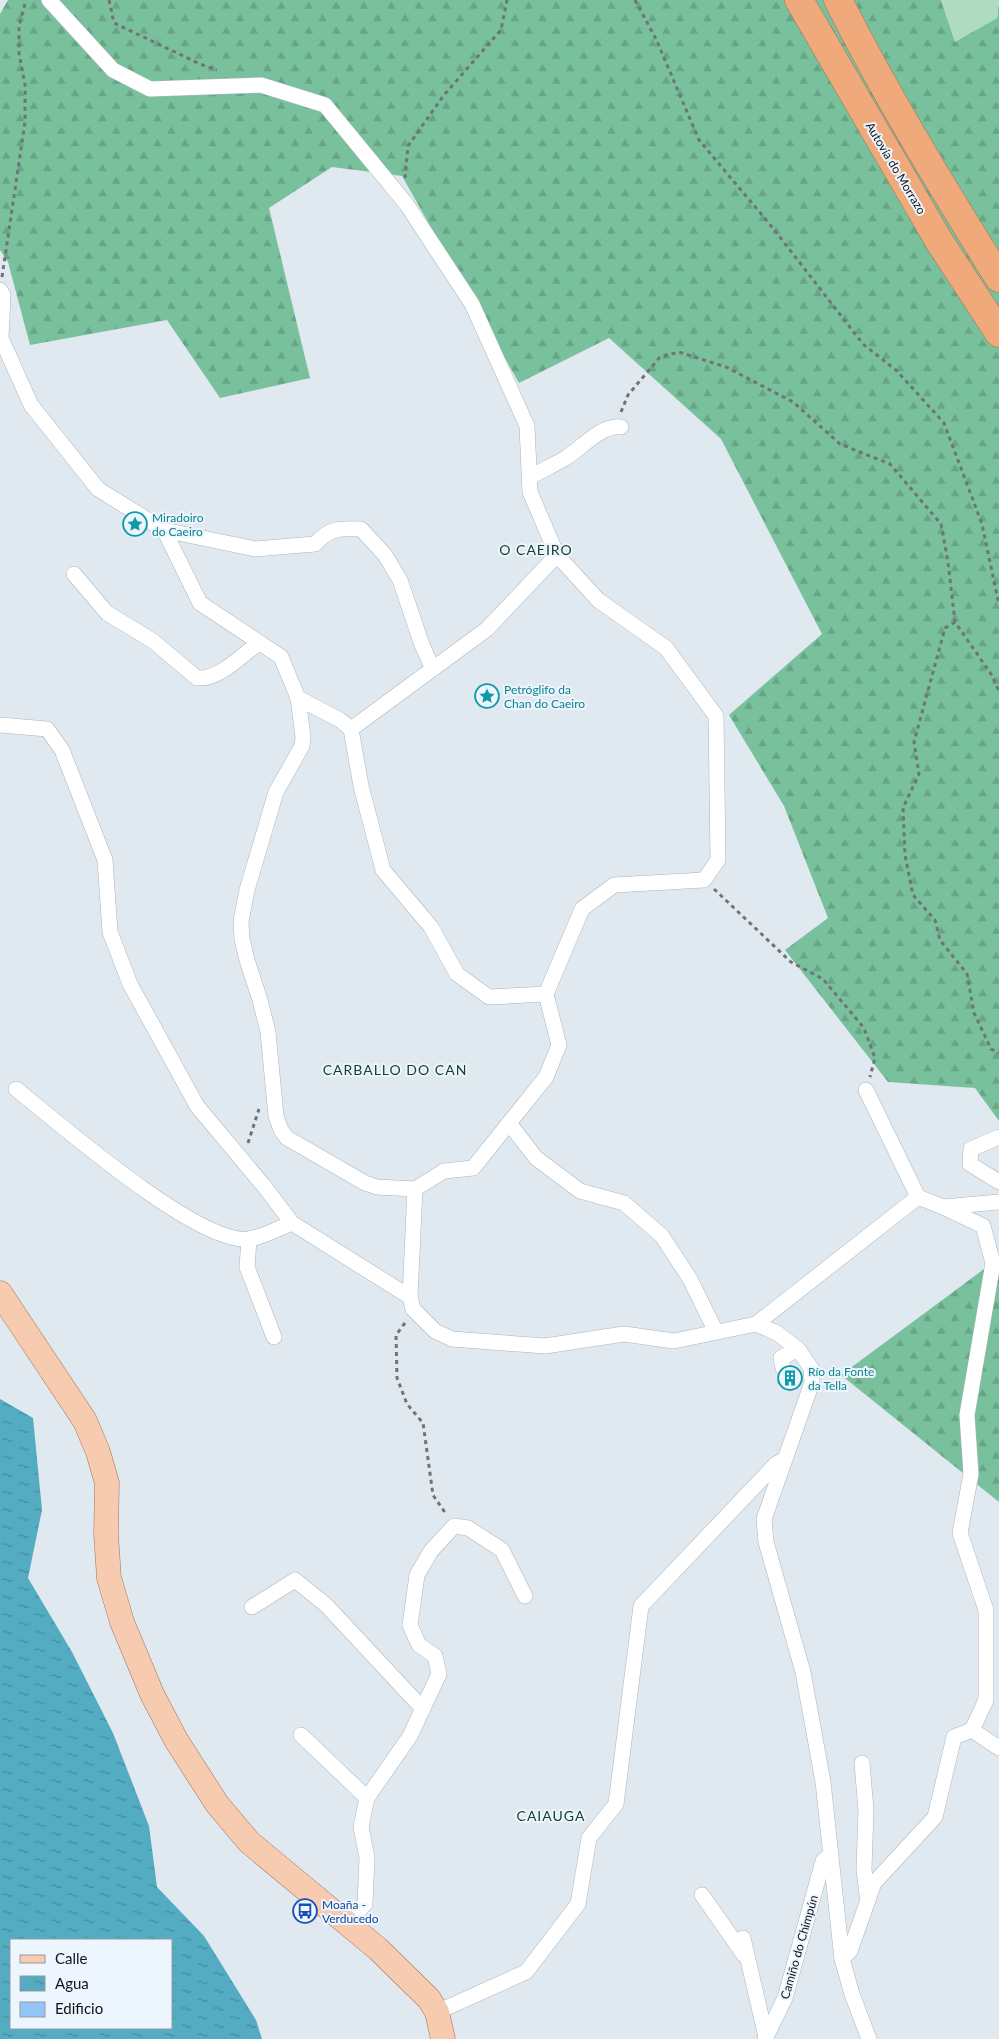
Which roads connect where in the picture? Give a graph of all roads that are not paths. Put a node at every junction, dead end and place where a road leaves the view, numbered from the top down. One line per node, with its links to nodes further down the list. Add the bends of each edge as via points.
1 (49, 0): 8 (street, via 113,70 150,89 261,84 324,105 406,205 472,304 528,426)
2 (799, 0): 6 (highway, Autovía do Morrazo, via 934,232)
3 (838, 0): 4 (highway, via 904,120)
4 (999, 278)
5 (0, 290): 9 (street, via 3,295 1,338 31,405 98,489)
6 (999, 333)
7 (618, 427): 8 (street, via 592,437 566,458)
8 (530, 477): 10 (street, via 530,492)
9 (164, 530): 12 (street, via 200,603); 13 (street, via 255,549 316,544 325,532 345,528 360,530 384,555 400,580)
10 (557, 555): 13 (street, via 487,629); 17 (street, via 598,600 666,648 716,716 718,860 704,880 614,885 582,909)
11 (74, 574): 12 (street, via 108,613 154,640 197,678 206,679 220,672)
12 (259, 643): 14 (street, via 281,657)
13 (433, 669): 16 (street)
14 (298, 698): 16 (street); 23 (street, via 302,746 276,792 241,921 247,960 268,1032 276,1116 287,1138 365,1184)
15 (0, 726): 27 (street, via 47,729 62,750 105,860 110,932 130,984 198,1106)
16 (351, 729): 17 (street, via 360,786 382,870 431,927 457,974 489,997)
17 (546, 994): 20 (street, via 559,1045 546,1077)
18 (16, 1089): 28 (street, via 170,1209 209,1230)
19 (866, 1090): 24 (street)
20 (509, 1123): 23 (street, via 473,1168 444,1171); 32 (street, via 536,1158 580,1192 624,1203 662,1236 690,1279)
21 (999, 1137): 22 (street, via 971,1149 970,1164)
22 (999, 1182)
23 (415, 1189): 30 (street)
24 (918, 1197): 26 (street); 31 (street)
25 (999, 1202): 26 (street)
26 (943, 1207): 40 (street, via 983,1226 993,1263 966,1415 971,1474 960,1533 986,1610 986,1700)
27 (292, 1223): 28 (street); 30 (street)
28 (250, 1239): 33 (street, via 247,1267)
29 (0, 1293): 48 (main road, via 86,1421 107,1483 109,1578 122,1622 152,1694 176,1740 217,1804 249,1842)
30 (412, 1303): 32 (street, via 434,1331 461,1340 545,1346 606,1335 624,1334 674,1341)
31 (756, 1324): 32 (street); 34 (street, via 777,1333)
32 (716, 1332)
33 (274, 1337)
34 (798, 1349): 35 (street, via 781,1358); 36 (street, via 811,1368 812,1382)
35 (783, 1368)
36 (785, 1459): 45 (street, via 764,1519 766,1542 803,1672 823,1782); 52 (street, via 776,1464 641,1606 616,1804 589,1838 578,1904 526,1972)
37 (525, 1596): 39 (street, via 502,1550 468,1528 454,1526 431,1551 418,1575 410,1624 419,1645 435,1656 439,1674)
38 (252, 1606): 39 (street, via 295,1580 326,1605)
39 (423, 1709): 44 (street, via 410,1736)
40 (972, 1730): 42 (street); 47 (street, via 954,1737 935,1817 874,1882)
41 (301, 1735): 44 (street)
42 (999, 1748)
43 (862, 1763): 47 (street, via 866,1810 864,1869)
44 (368, 1798): 48 (street, via 361,1828 367,1858 365,1904)
45 (830, 1855): 50 (street); 53 (street, Camiño do Chimpún, via 823,1861 785,1998)
46 (702, 1895): 51 (street)
47 (868, 1900): 50 (street, via 850,1951)
48 (346, 1924): 52 (main road, via 397,1966)
49 (743, 1938): 51 (street)
50 (842, 1959): 55 (street)
51 (748, 1960): 53 (street)
52 (437, 2012): 54 (main road)
53 (765, 2038)
54 (443, 2039)
55 (869, 2039)

